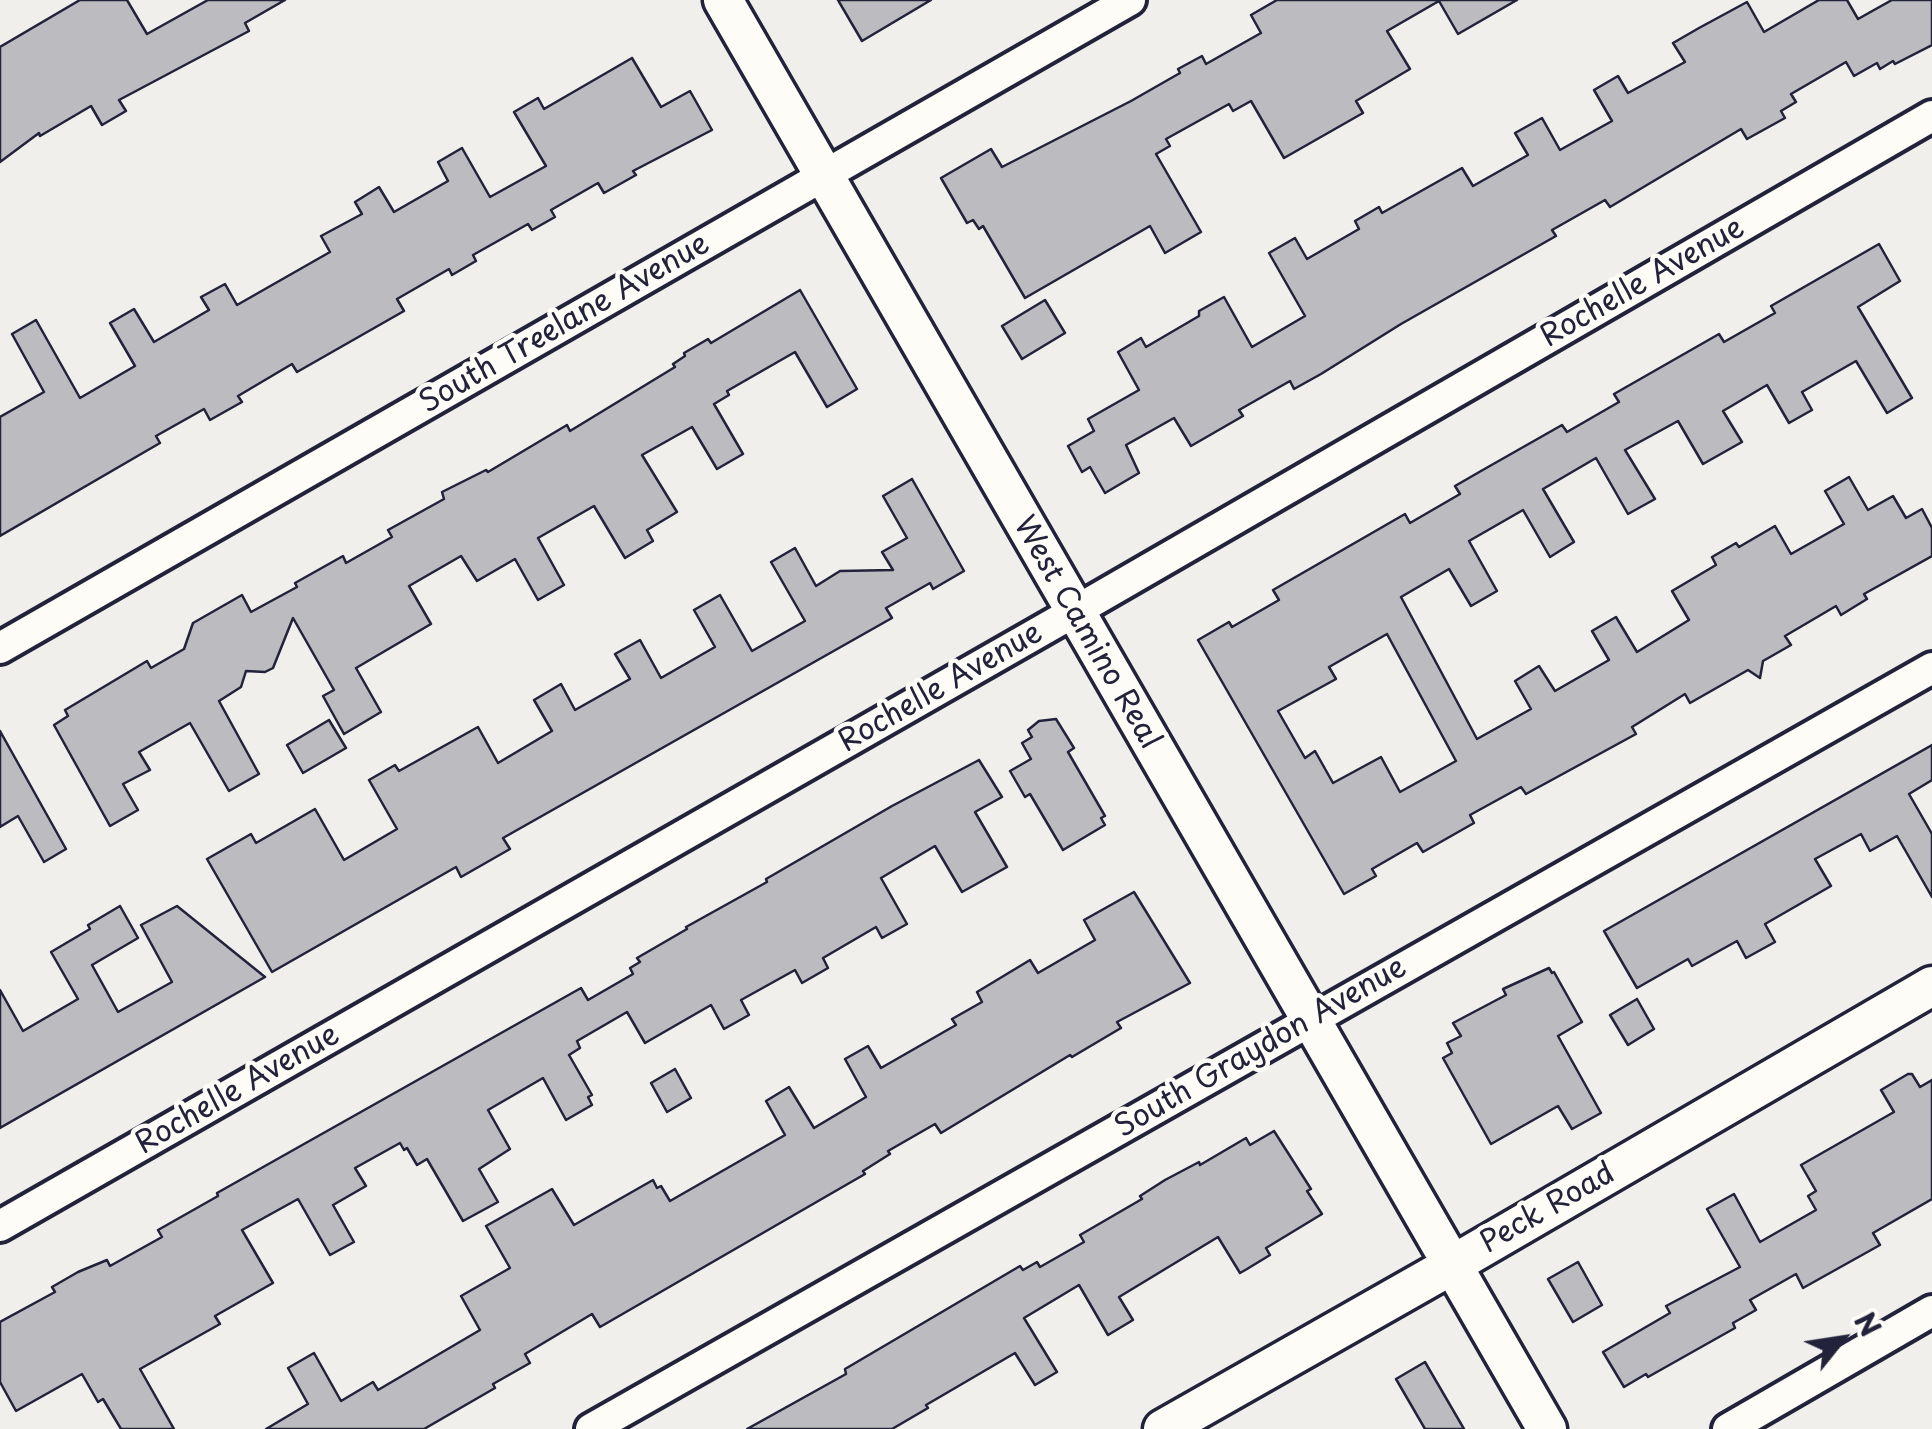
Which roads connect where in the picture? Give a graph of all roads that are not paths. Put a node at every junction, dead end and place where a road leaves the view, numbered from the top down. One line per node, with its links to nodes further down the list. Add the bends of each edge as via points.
1 (723, 0): 4 (street, West Camino Real)
2 (1130, 0): 4 (street, South Treelane Avenue)
3 (1932, 116): 5 (street, Rochelle Avenue)
4 (825, 176): 5 (street, West Camino Real); 6 (street, South Treelane Avenue)
5 (1074, 612): 9 (street, West Camino Real); 10 (street, Rochelle Avenue)
6 (0, 648)
7 (1932, 668): 9 (street, South Graydon Avenue)
8 (1932, 986): 11 (street, Peck Road)
9 (1310, 1019): 11 (street, West Camino Real); 13 (street, South Graydon Avenue)
10 (0, 1226)
11 (1452, 1265): 14 (street, Peck Road); 15 (street, West Camino Real)
12 (1932, 1311): 16 (street)
13 (591, 1429)
14 (1163, 1429)
15 (1548, 1429)
16 (1728, 1429)

